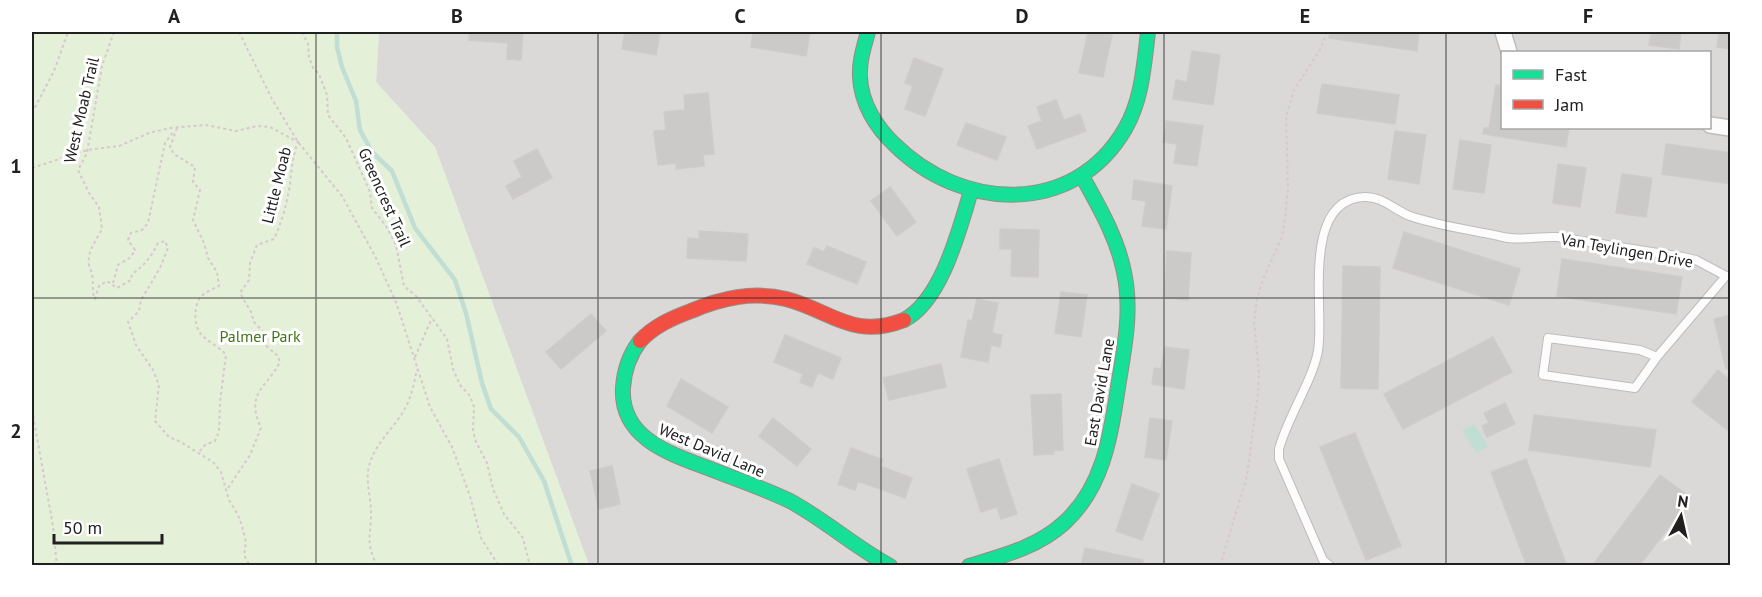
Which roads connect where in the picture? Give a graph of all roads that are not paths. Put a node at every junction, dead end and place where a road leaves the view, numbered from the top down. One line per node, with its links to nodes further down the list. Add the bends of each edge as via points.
1 (868, 32): 8 (street, via 860,78 878,127 908,159)
2 (1148, 32): 7 (street, via 1138,98 1126,128 1108,154)
3 (1503, 32): 4 (street)
4 (1509, 51)
5 (1711, 125): 6 (street)
6 (1731, 128)
7 (1082, 176): 8 (street, via 1063,186 1024,195); 11 (street, East David Lane, via 1114,238 1125,275 1126,336 1107,450 1100,471 1071,517 1027,547)
8 (971, 191): 12 (street, West David Lane, via 951,251 927,298 909,317 868,329 851,326 783,298 754,295 718,299 649,332 638,342 626,369 626,411 642,436 668,452 787,500)
9 (1728, 276): 10 (lane); 14 (lane, Van Teylingen Drive, via 1683,257 1557,237 1516,240 1491,235 1410,216 1376,198 1364,197 1342,204 1333,212 1324,233 1318,351 1279,448 1279,459 1323,560)
10 (1658, 357): 10 (lane, via 1635,388 1543,375 1548,338 1640,350)
11 (986, 563): 13 (street)
12 (890, 566)
13 (969, 566)
14 (1330, 566)

